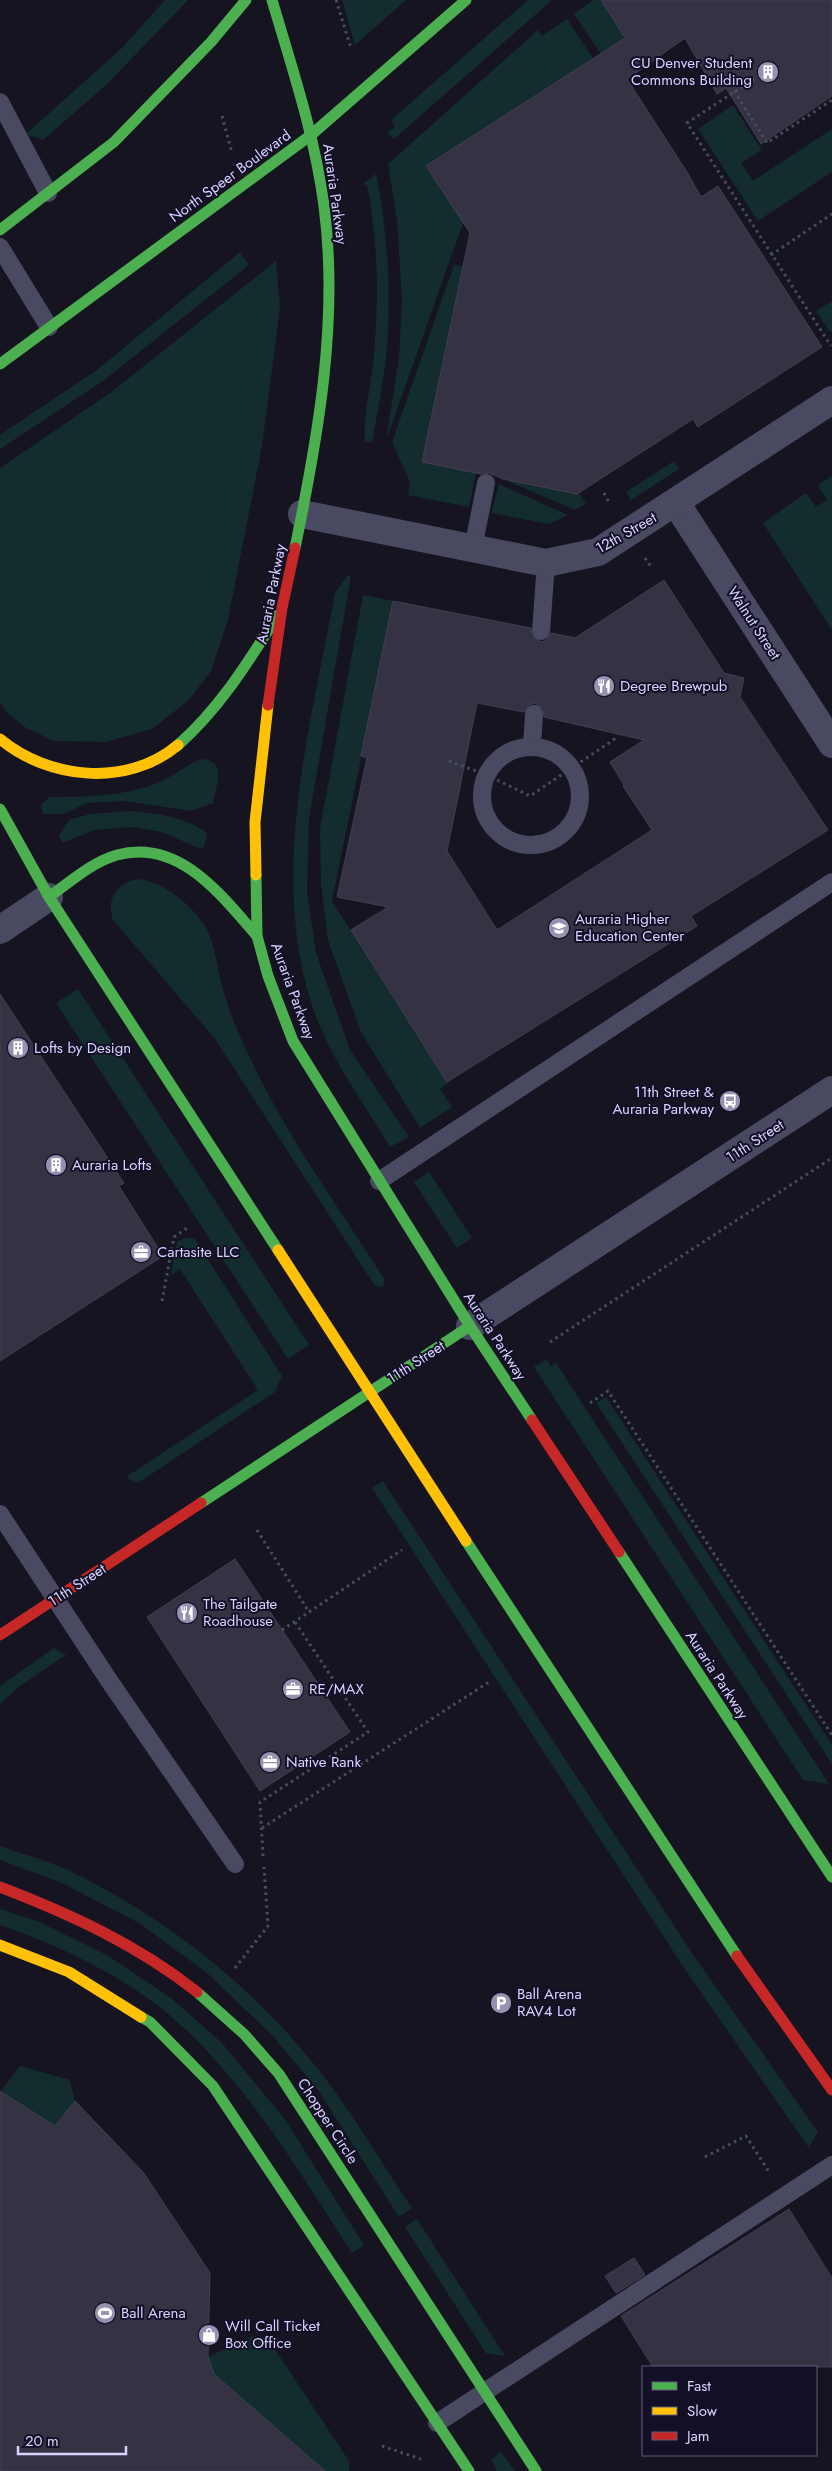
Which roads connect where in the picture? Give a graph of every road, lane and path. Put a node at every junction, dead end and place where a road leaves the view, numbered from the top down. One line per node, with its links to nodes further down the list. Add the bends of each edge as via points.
1 (246, 0): 13 (main road, via 211,42 114,142)
2 (272, 0): 11 (main road, Auraria Parkway)
3 (336, 0): 5 (path)
4 (466, 0): 11 (main road, North Speer Boulevard)
5 (351, 48)
6 (754, 79): 7 (path)
7 (734, 92): 8 (path, via 767,143); 17 (path, via 687,123)
8 (832, 100)
9 (0, 102): 13 (lane)
10 (222, 116): 12 (path)
11 (311, 135): 18 (main road, North Speer Boulevard); 24 (main road, Auraria Parkway, via 324,206 329,269 327,357)
12 (233, 156)
13 (48, 193): 15 (main road)
14 (832, 214): 17 (path)
15 (0, 230)
16 (0, 246): 18 (lane)
17 (771, 255): 19 (path)
18 (49, 328): 20 (main road, North Speer Boulevard)
19 (831, 346)
20 (0, 364)
21 (832, 400): 23 (street, 12th Street)
22 (486, 483): 25 (lane)
23 (676, 502): 26 (street, 12th Street, via 598,552); 32 (street, Walnut Street)
24 (302, 514): 25 (street, 12th Street); 27 (main road, Auraria Parkway)
25 (474, 548): 26 (street, 12th Street)
26 (546, 563): 28 (lane)
27 (282, 608): 31 (main road, via 211,716 184,743 151,763 120,772 88,774 62,771 37,763); 41 (main road, Auraria Parkway, via 255,822)
28 (541, 630)
29 (534, 714): 33 (lane)
30 (616, 738): 35 (path)
31 (0, 740)
32 (832, 744)
33 (532, 746): 35 (lane, via 561,756); 36 (lane, via 505,753)
34 (449, 761): 36 (path)
35 (572, 768): 36 (path, via 530,796); 36 (lane, via 579,782 581,798 577,813 557,838 542,844 512,841 488,820 482,789)
36 (486, 775)
37 (0, 809): 39 (main road)
38 (832, 882): 44 (lane)
39 (49, 897): 40 (street); 41 (main road, via 90,869 117,856 152,852 186,864 199,873); 49 (main road)
40 (0, 930)
41 (257, 936): 44 (main road, Auraria Parkway, via 268,976 293,1041)
42 (832, 1090): 47 (street, 11th Street)
43 (832, 1158): 48 (path)
44 (379, 1181): 47 (main road, Auraria Parkway)
45 (190, 1226): 46 (path, via 174,1237)
46 (162, 1301)
47 (470, 1326): 49 (main road, 11th Street); 64 (main road, Auraria Parkway)
48 (550, 1342)
49 (369, 1393): 54 (main road, 11th Street); 69 (main road, via 734,1951)
50 (590, 1403): 60 (path, via 608,1391)
51 (0, 1514): 54 (lane)
52 (257, 1530): 55 (path)
53 (402, 1550): 55 (path)
54 (56, 1599): 58 (main road, 11th Street); 63 (lane)
55 (309, 1612): 56 (path)
56 (294, 1622): 57 (path); 61 (path, via 368,1732)
57 (282, 1630)
58 (0, 1635)
59 (489, 1682): 62 (path)
60 (832, 1735)
61 (260, 1802)
62 (262, 1829)
63 (235, 1864)
64 (832, 1877)
65 (0, 1887): 73 (main road, Chopper Circle, via 51,1906 128,1944 185,1983 238,2028 279,2074)
66 (268, 1926): 68 (path)
67 (0, 1945): 74 (main road, via 69,1972 150,2022 213,2086)
68 (235, 1968)
69 (832, 2090)
70 (705, 2156): 72 (path, via 746,2136)
71 (832, 2165): 72 (lane)
72 (784, 2196): 73 (lane)
73 (485, 2392): 74 (lane); 78 (main road, Chopper Circle)
74 (437, 2423): 77 (main road)
75 (382, 2446): 76 (path)
76 (427, 2461)
77 (469, 2471)
78 (536, 2471)

